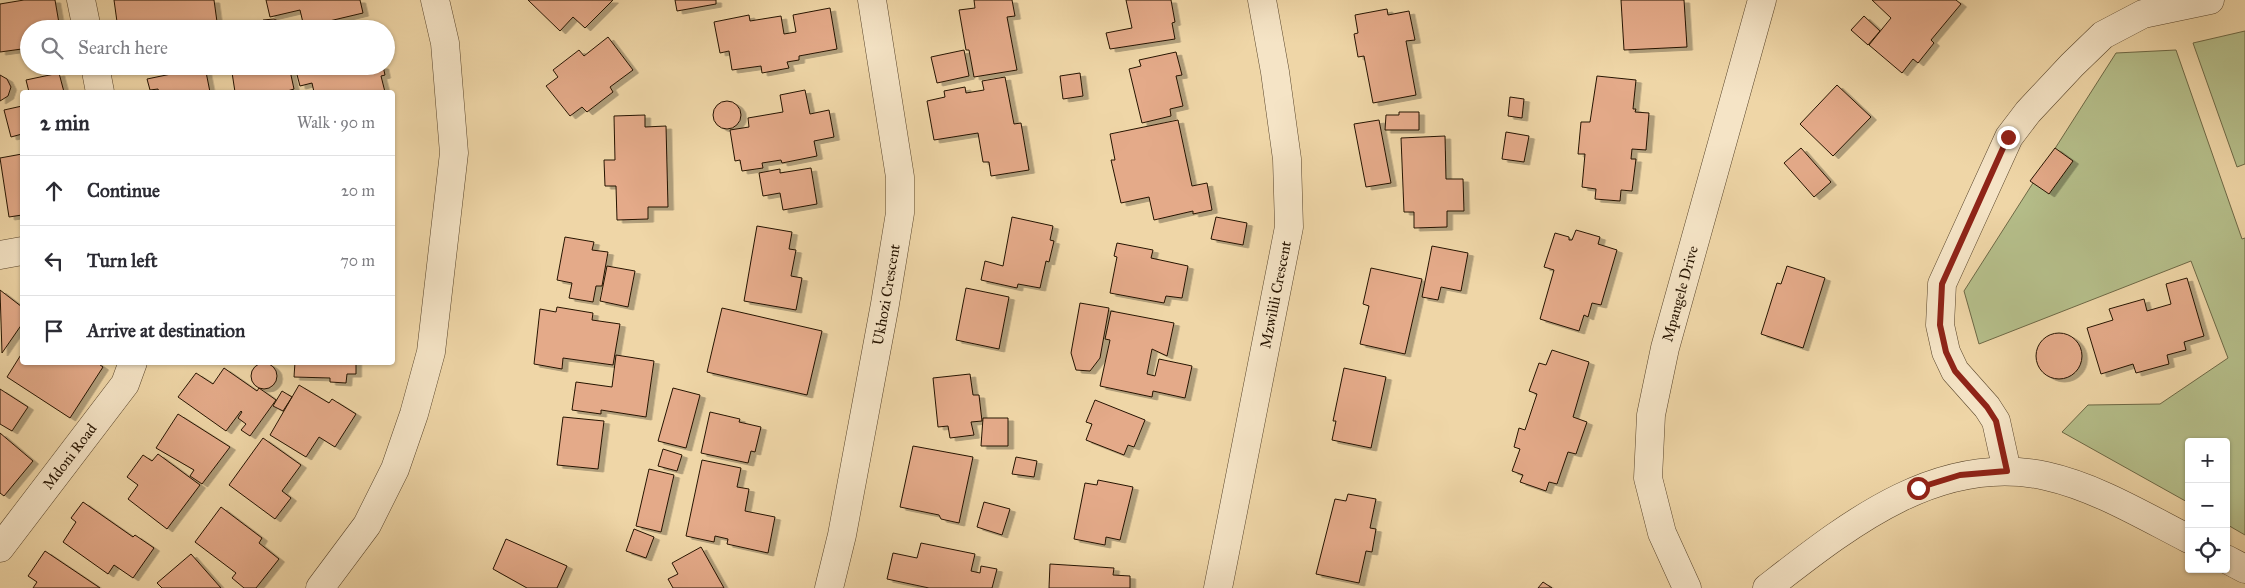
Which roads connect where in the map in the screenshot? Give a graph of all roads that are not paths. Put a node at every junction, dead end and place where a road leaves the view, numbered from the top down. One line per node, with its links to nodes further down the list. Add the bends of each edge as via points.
1 (81, 0): 7 (street)
2 (436, 0): 18 (street, via 445,43 454,153 432,352 395,469 367,525)
3 (872, 0): 19 (street, Ukhozi Crescent, via 900,177 900,213 842,535)
4 (1262, 0): 20 (street, Mzwilili Crescent, via 1287,159 1289,227)
5 (1762, 0): 21 (street, Mpangele Drive, via 1665,348 1651,415 1648,478 1662,533)
6 (2210, 0): 13 (street, via 2143,14 2103,34 2072,64 2008,137 1942,284 1940,325 1946,352 1955,371 1996,421)
7 (85, 20)
8 (97, 75): 9 (street)
9 (100, 90)
10 (20, 251): 11 (street)
11 (0, 255)
12 (132, 365): 15 (street, Mdoni Road, via 125,384)
13 (2007, 471): 14 (street, via 2047,476 2094,492); 22 (street, via 1960,475 1918,488 1842,530)
14 (2185, 538)
15 (0, 548)
16 (2230, 561): 17 (street)
17 (2245, 569)
18 (320, 588)
19 (829, 588)
20 (1218, 588)
21 (1687, 588)
22 (1767, 588)

